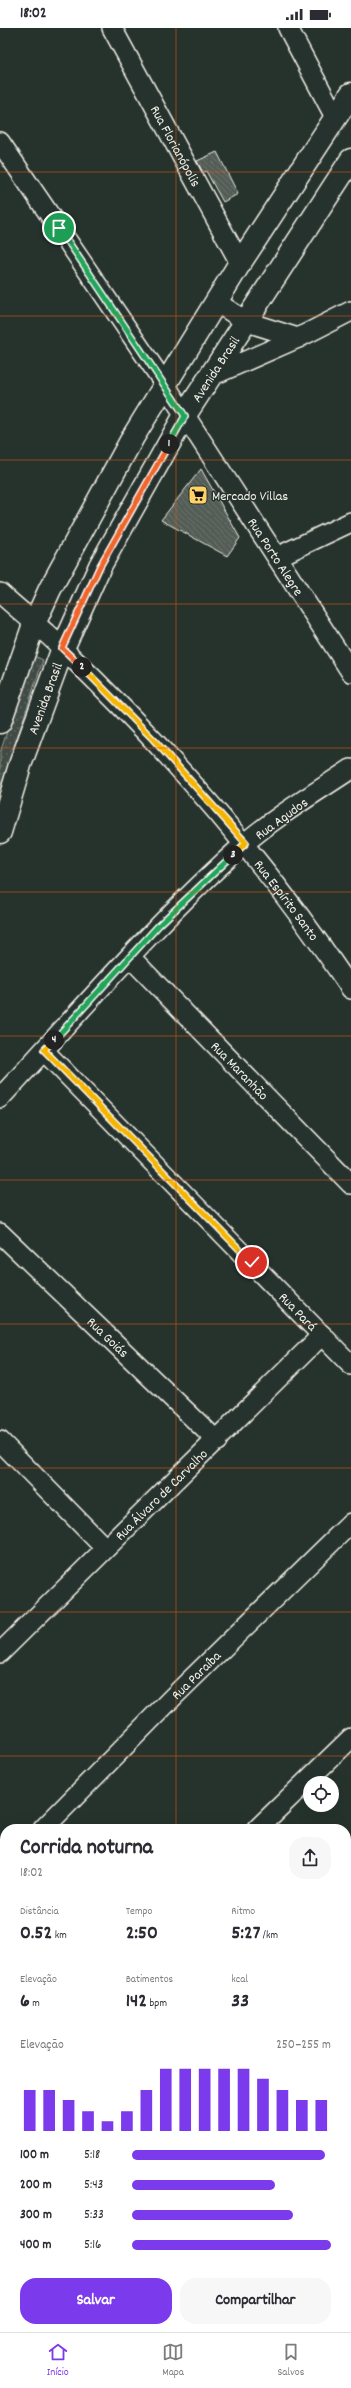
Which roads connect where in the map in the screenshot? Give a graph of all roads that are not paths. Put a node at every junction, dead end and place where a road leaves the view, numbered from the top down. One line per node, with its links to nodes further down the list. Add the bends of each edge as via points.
1 (112, 28): 7 (street, Rua Florianópolis)
2 (288, 28): 4 (street)
3 (351, 94): 4 (main road)
4 (335, 117): 7 (main road)
5 (0, 142): 13 (street, Rua Porto Alegre)
6 (351, 160): 10 (main road, Avenida Brasil)
7 (240, 263): 8 (main road)
8 (216, 302): 10 (street); 13 (main road)
9 (351, 311): 11 (street)
10 (247, 322): 11 (street); 12 (main road, Avenida Brasil)
11 (298, 338): 12 (street)
12 (209, 377): 14 (main road, Avenida Brasil)
13 (164, 383): 14 (street, Rua Porto Alegre); 18 (main road, via 70,550)
14 (185, 416): 16 (street, Rua Porto Alegre); 19 (main road, Avenida Brasil, via 100,566)
15 (351, 522): 16 (street)
16 (276, 557): 20 (street, Rua Porto Alegre)
17 (0, 593): 18 (street, Rua Espírito Santo)
18 (34, 624): 19 (street, Rua Espírito Santo); 21 (main road)
19 (62, 648): 23 (main road, Avenida Brasil, via 20,765); 24 (street, Rua Espírito Santo, via 153,739)
20 (351, 672)
21 (0, 722)
22 (351, 770): 24 (street, Rua Agudos)
23 (0, 832)
24 (246, 843): 25 (street, Rua Agudos); 26 (street, Rua Espírito Santo)
25 (130, 957): 27 (street, Rua Agudos); 29 (street, Rua Maranhão)
26 (351, 989)
27 (44, 1050): 28 (street, Rua Agudos); 31 (street, Rua Pará)
28 (0, 1098)
29 (351, 1184)
30 (0, 1233): 34 (street, Rua Goiás)
31 (322, 1335): 32 (street, Rua Pará); 34 (street, Rua Álvaro de Carvalho)
32 (351, 1365)
33 (0, 1441): 36 (street)
34 (217, 1441): 36 (street, Rua Álvaro de Carvalho)
35 (351, 1523): 39 (street, Rua Paraíba)
36 (105, 1548): 37 (street, Rua Álvaro de Carvalho)
37 (0, 1653)
38 (351, 1738): 40 (street)
39 (48, 1824)
40 (262, 1824)

